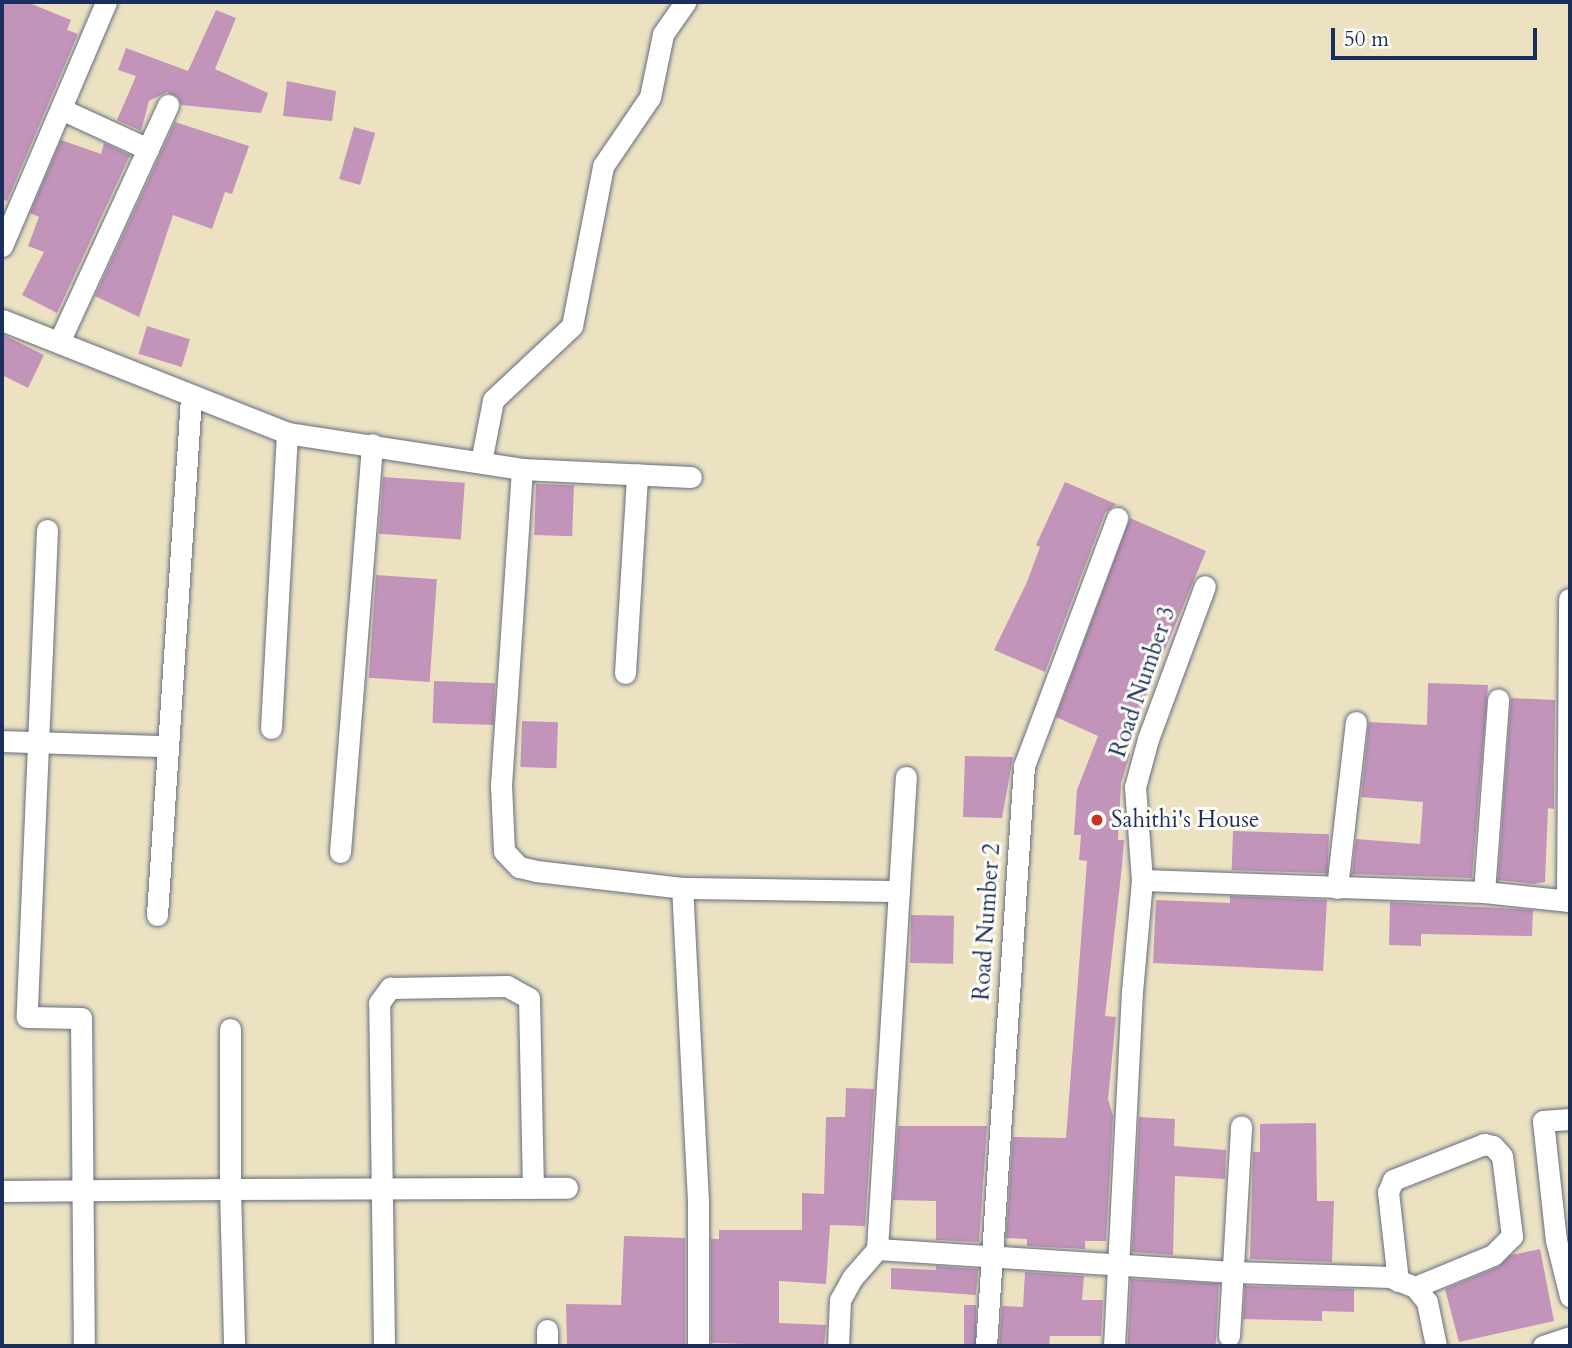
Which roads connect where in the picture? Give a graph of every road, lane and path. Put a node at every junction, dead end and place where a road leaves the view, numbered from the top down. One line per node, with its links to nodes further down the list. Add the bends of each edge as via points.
1 (106, 2): 4 (street)
2 (685, 2): 12 (street, via 663,34 650,97 603,166 572,326 493,400)
3 (168, 105): 5 (street)
4 (61, 109): 5 (street); 6 (street)
5 (148, 149): 8 (street)
6 (2, 246)
7 (2, 320): 8 (street)
8 (59, 342): 9 (street)
9 (191, 398): 10 (street); 26 (street)
10 (287, 433): 11 (street); 23 (street)
11 (372, 444): 12 (street); 28 (street)
12 (481, 462): 13 (street)
13 (522, 469): 14 (street); 30 (street, via 501,785 505,851 519,867 536,871)
14 (637, 474): 15 (street); 20 (street)
15 (691, 477)
16 (1117, 518): 46 (street, Road Number 2, via 1024,765)
17 (47, 530): 25 (street)
18 (1205, 586): 29 (street, Road Number 3, via 1148,739 1135,787)
19 (1569, 599): 34 (street)
20 (625, 673)
21 (1497, 700): 33 (street)
22 (1356, 722): 31 (street)
23 (271, 728)
24 (2, 741): 25 (street)
25 (40, 744): 26 (street); 44 (street, via 27,1017 81,1018)
26 (165, 746): 35 (street)
27 (906, 777): 32 (street)
28 (340, 852)
29 (1142, 880): 31 (street); 47 (street, Road Number 3)
30 (682, 888): 32 (street); 56 (street, via 698,1201)
31 (1337, 888): 33 (street)
32 (899, 891): 45 (street)
33 (1484, 892): 34 (street)
34 (1569, 901)
35 (157, 915)
36 (230, 1029): 42 (street)
37 (1570, 1119): 50 (street, via 1543,1121 1556,1240)
38 (1241, 1126): 48 (street)
39 (383, 1188): 40 (street); 40 (street, via 381,998 390,988 507,986 520,990 532,1008); 42 (street); 55 (street)
40 (533, 1188): 41 (street)
41 (567, 1188)
42 (230, 1189): 44 (street); 54 (street)
43 (2, 1191): 44 (street)
44 (81, 1191): 53 (street)
45 (877, 1249): 46 (street); 57 (street, via 840,1300)
46 (991, 1257): 47 (street); 58 (street, Road Number 2)
47 (1117, 1265): 48 (street); 59 (street, Road Number 3)
48 (1233, 1272): 49 (street); 51 (street)
49 (1407, 1284): 49 (street, via 1388,1192 1393,1180 1483,1144 1493,1146 1502,1156 1512,1236 1493,1255); 60 (street, via 1427,1302)
50 (1570, 1296)
51 (1230, 1336)
52 (1570, 1337): 61 (street)
53 (84, 1346)
54 (234, 1346)
55 (384, 1346)
56 (698, 1346)
57 (838, 1346)
58 (986, 1346)
59 (1114, 1346)
60 (1436, 1346)
61 (1543, 1346)

